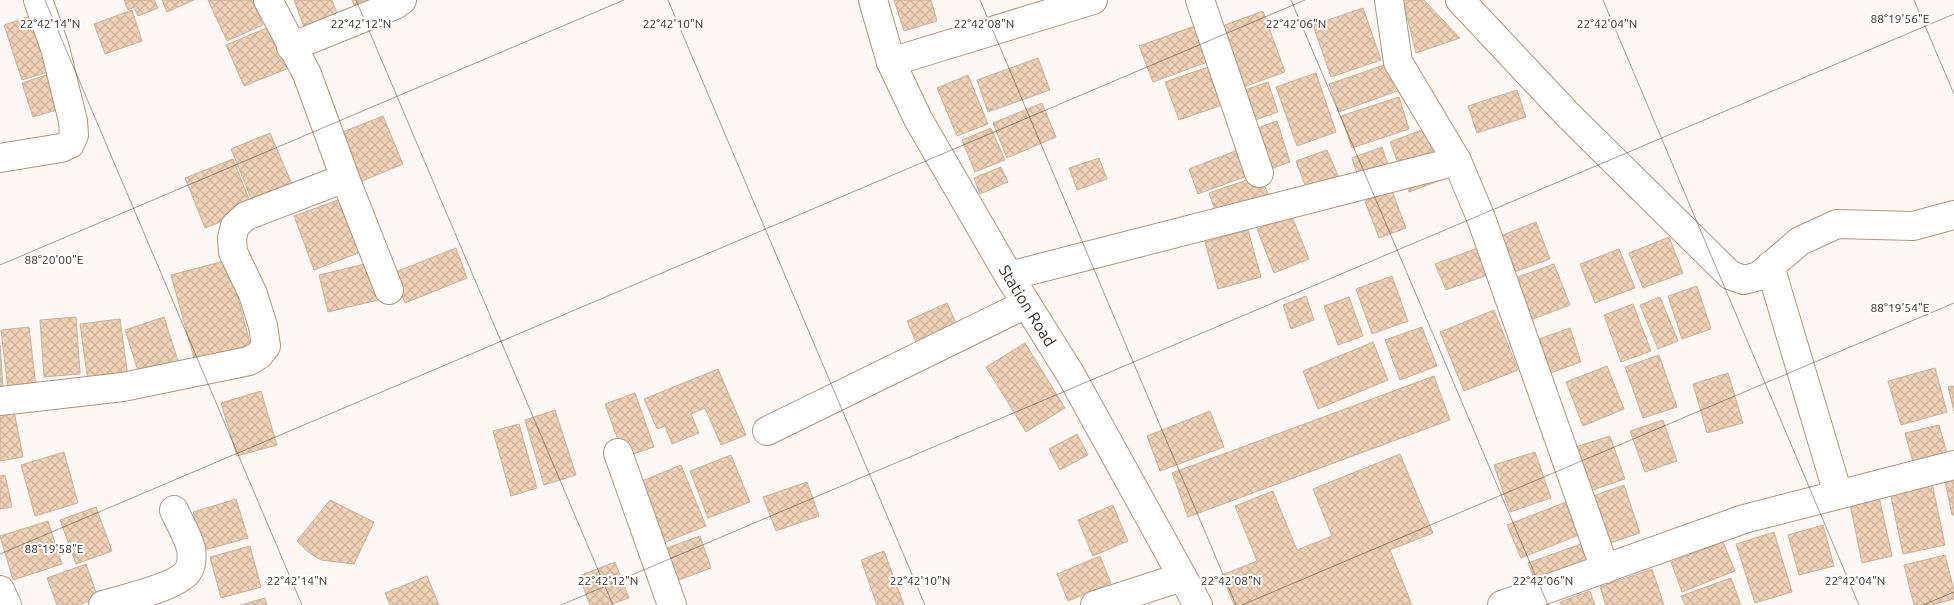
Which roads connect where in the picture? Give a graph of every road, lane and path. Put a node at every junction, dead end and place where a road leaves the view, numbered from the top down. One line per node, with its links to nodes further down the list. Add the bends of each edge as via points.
1 (38, 0): 11 (street, via 55,48 74,135 70,144 61,148)
2 (268, 0): 9 (street)
3 (402, 0): 9 (street)
4 (873, 0): 10 (street, Station Road)
5 (1093, 0): 10 (street)
6 (1200, 0): 13 (street)
7 (1389, 0): 12 (street, via 1398,62)
8 (1460, 0): 16 (street, via 1568,116 1730,275 1744,280 1759,276)
9 (291, 47): 14 (street, via 306,74)
10 (891, 62): 17 (street, Station Road, via 918,119)
11 (0, 158)
12 (1457, 161): 17 (street); 26 (street)
13 (1259, 173)
14 (344, 178): 18 (street); 20 (street, via 246,216 235,226 233,252 263,326 266,346 259,356 249,361 138,385)
15 (1954, 216): 16 (street, via 1913,226 1837,224 1800,241)
16 (1770, 266): 24 (street)
17 (1009, 276): 19 (street, Station Road)
18 (389, 290)
19 (1026, 304): 21 (street); 27 (street, Station Road, via 1071,376)
20 (0, 401)
21 (767, 431)
22 (618, 453): 29 (street)
23 (1954, 465): 24 (street)
24 (1838, 494): 26 (street, via 1744,519)
25 (174, 510): 28 (street, via 191,549 192,564 188,573 168,584)
26 (1605, 569): 32 (street)
27 (1182, 577): 30 (street); 31 (street, Station Road)
28 (103, 605)
29 (672, 605)
30 (1095, 605)
31 (1198, 605)
32 (1502, 605)

